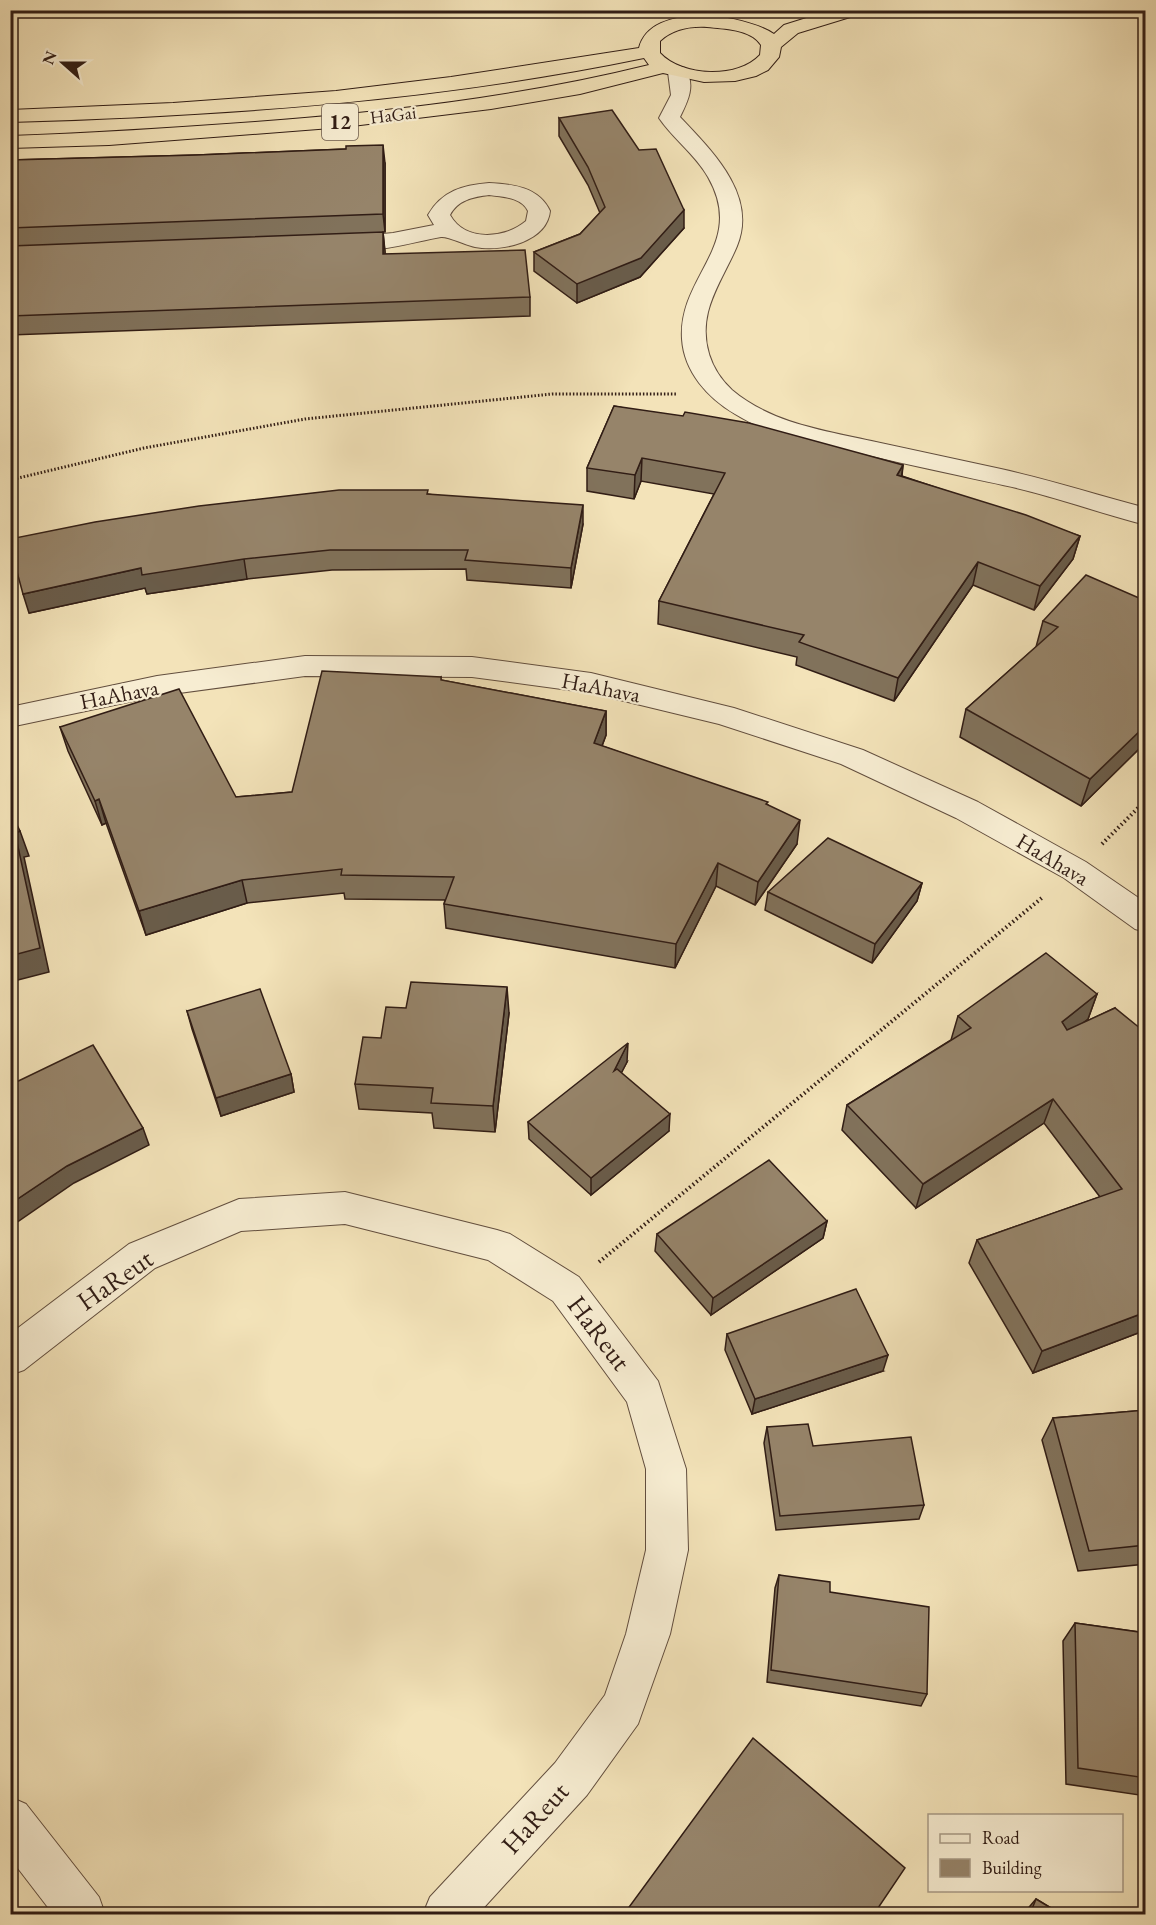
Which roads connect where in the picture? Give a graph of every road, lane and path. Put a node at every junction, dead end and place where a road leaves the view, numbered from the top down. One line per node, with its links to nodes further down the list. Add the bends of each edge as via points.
1 (854, 10): 4 (highway, 12, via 790,29)
2 (762, 16): 3 (highway)
3 (724, 22): 4 (highway, via 762,35); 5 (highway, via 699,21 666,28 655,35)
4 (770, 46): 6 (highway, 12, via 768,59 747,72 714,77)
5 (649, 52): 6 (highway); 7 (highway, HaGai / 12, via 337,97 136,112)
6 (671, 70): 8 (highway, HaGai / 12, via 491,103 344,122); 11 (street, via 681,95 669,118 722,183 732,216 725,248 698,302 694,329 694,356 704,376)
7 (10, 116)
8 (10, 142)
9 (447, 229): 10 (street, via 377,243)
10 (318, 245)
11 (720, 391): 12 (path, via 654,396 552,394 305,420 144,448); 13 (street, via 741,409 794,431 1036,485)
12 (10, 480)
13 (1146, 518)
14 (10, 717): 16 (street, HaAhava, via 157,686 305,666 472,667 591,683 724,715 852,757 967,810)
15 (1146, 801): 16 (path)
16 (1076, 870): 17 (street, HaAhava); 18 (path)
17 (1146, 920)
18 (566, 1289): 19 (street, HaReut, via 497,1245 345,1208 239,1215 142,1256); 22 (street, HaReut, via 644,1394 666,1468 667,1550 648,1634 622,1707 571,1779)
19 (10, 1357)
20 (10, 1820): 21 (street)
21 (82, 1914)
22 (447, 1914)

